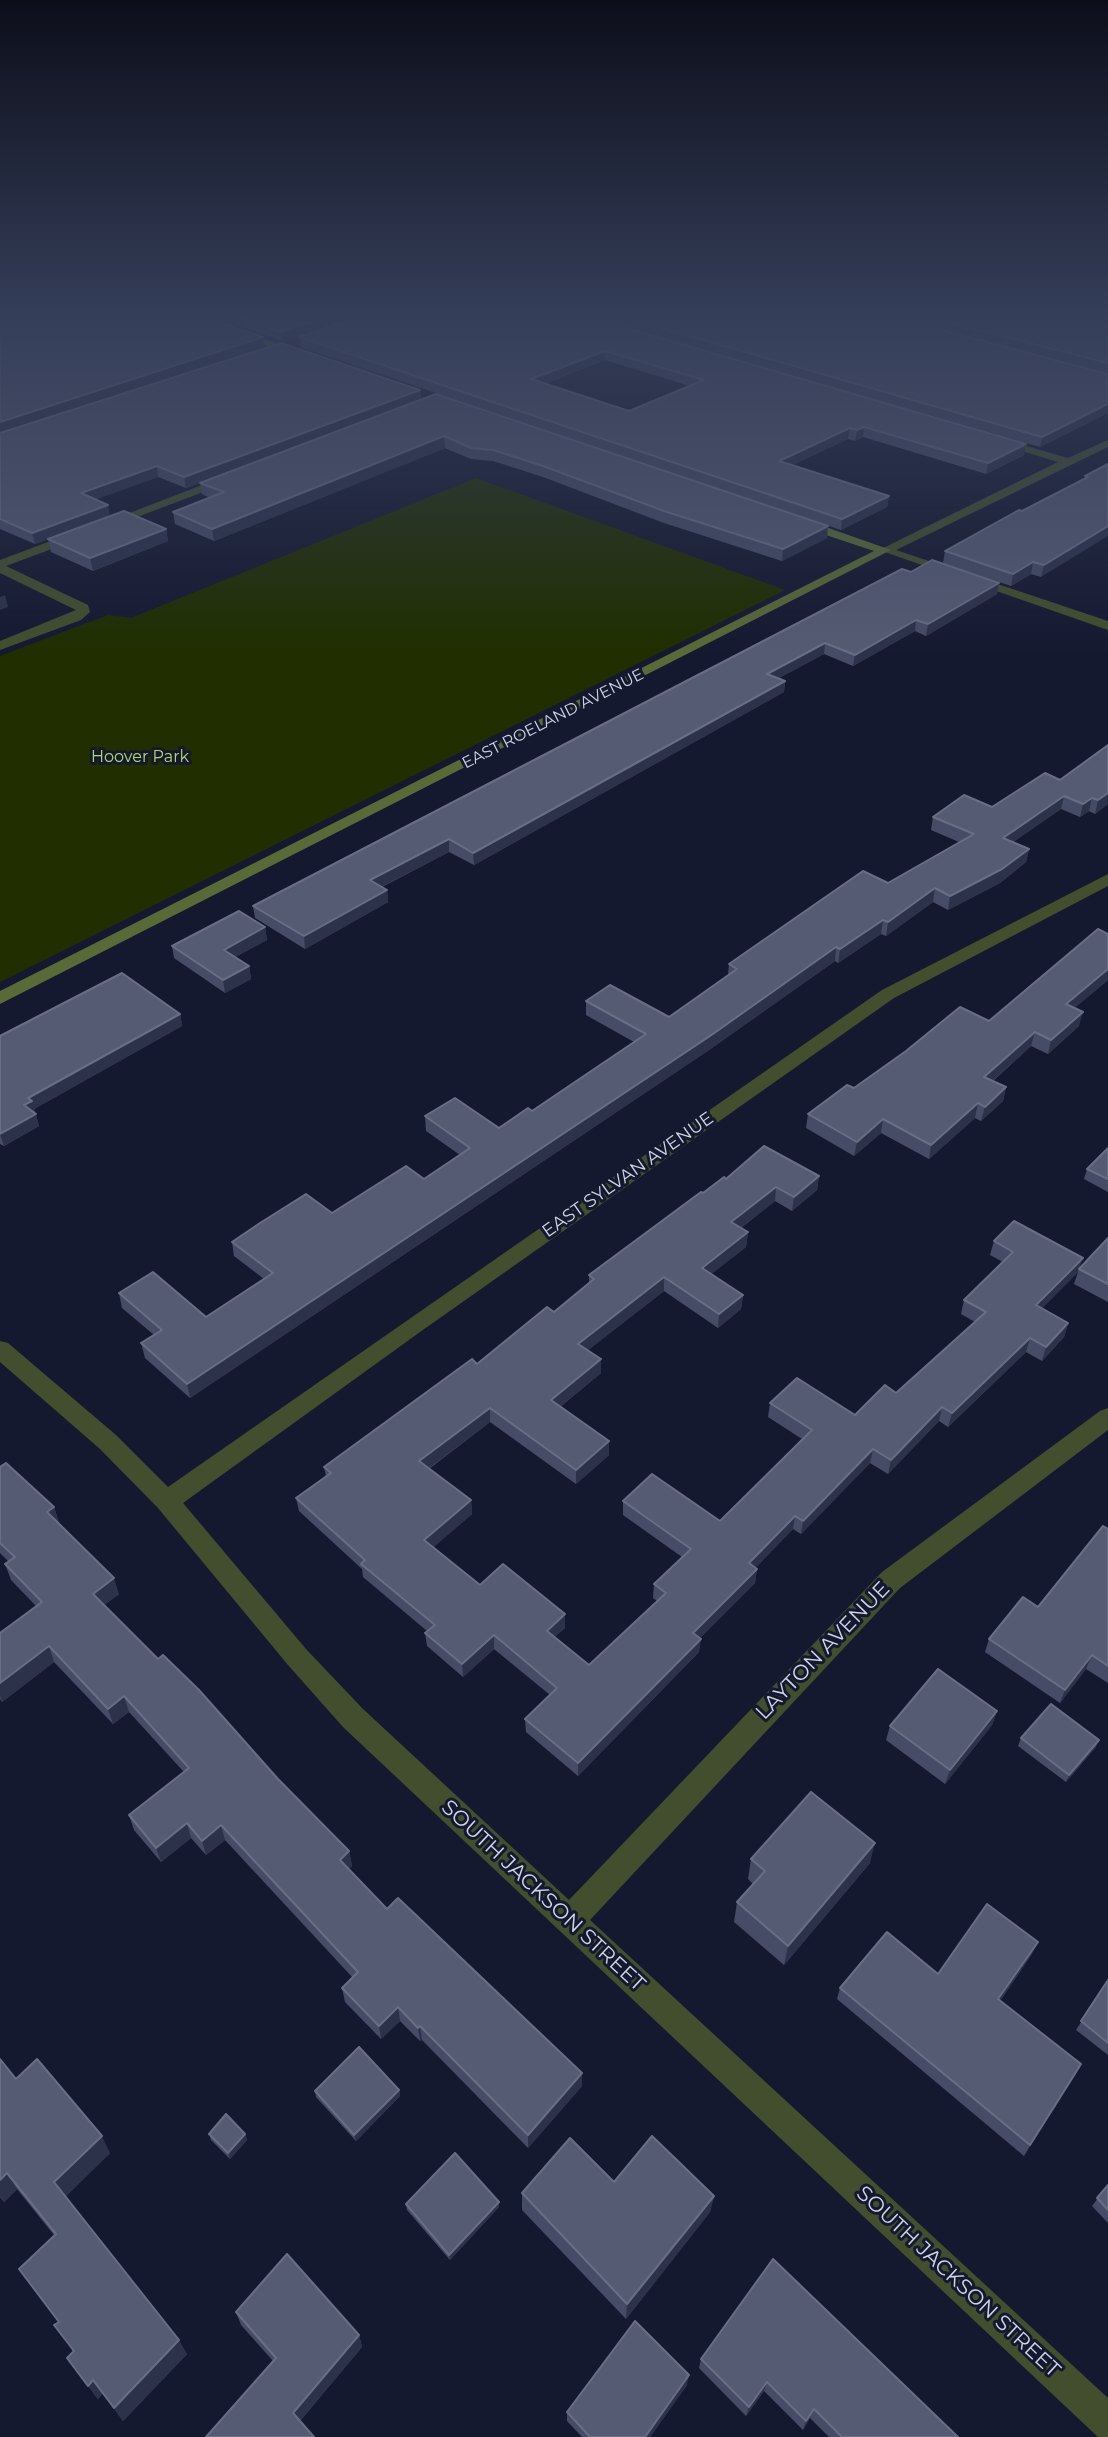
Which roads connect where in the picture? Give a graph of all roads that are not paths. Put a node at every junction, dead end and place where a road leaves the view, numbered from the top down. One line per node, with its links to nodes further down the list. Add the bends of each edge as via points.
1 (982, 436): 3 (street)
2 (1108, 443): 3 (street, EAST ROELAND AVENUE)
3 (1069, 462): 6 (street, EAST ROELAND AVENUE)
4 (243, 473): 7 (street)
5 (782, 516): 6 (street)
6 (886, 550): 8 (street); 11 (street, EAST ROELAND AVENUE)
7 (0, 566): 9 (street, via 83,608 83,612)
8 (1108, 626)
9 (0, 646)
10 (1108, 879): 14 (street, EAST SYLVAN AVENUE, via 912,979)
11 (0, 998)
12 (0, 1349): 14 (street, SOUTH JACKSON STREET, via 108,1442)
13 (1108, 1417): 15 (street, LAYTON AVENUE, via 891,1580)
14 (167, 1501): 15 (street, SOUTH JACKSON STREET, via 354,1718)
15 (570, 1920): 16 (street, SOUTH JACKSON STREET)
16 (1108, 2423)

